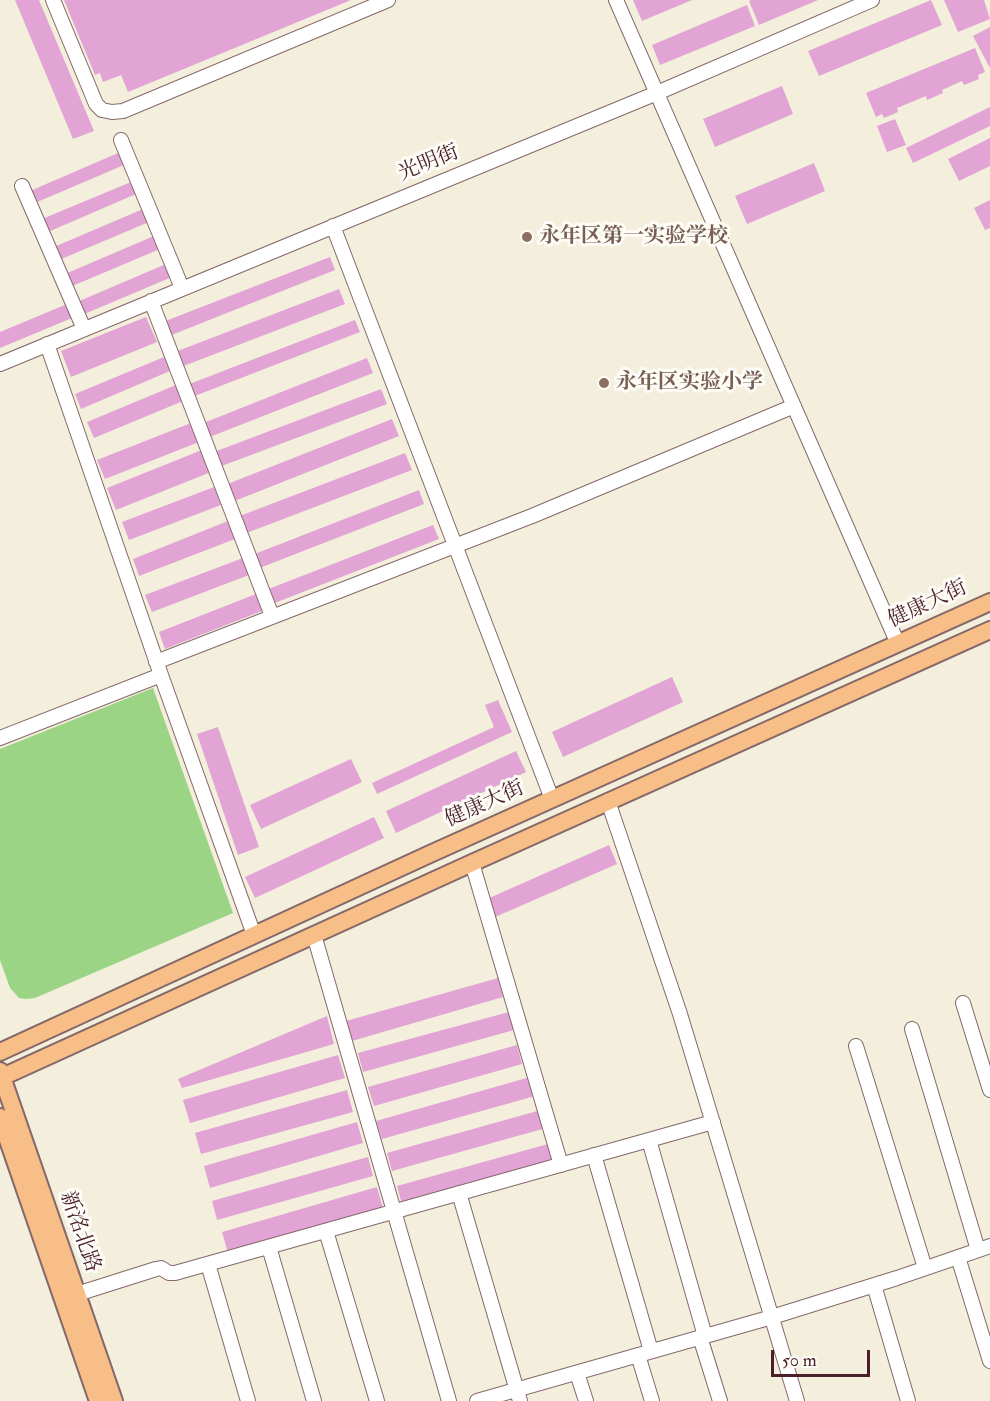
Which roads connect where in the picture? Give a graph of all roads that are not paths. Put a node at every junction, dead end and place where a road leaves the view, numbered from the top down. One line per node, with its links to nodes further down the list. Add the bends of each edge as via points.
1 (53, 0): 2 (street, via 96,104 112,112 123,111)
2 (388, 0)
3 (616, 0): 5 (street)
4 (872, 0): 5 (street, 光明街)
5 (657, 93): 8 (street, 光明街); 14 (street)
6 (121, 140): 9 (street)
7 (22, 186): 11 (street)
8 (333, 226): 9 (street, 光明街); 15 (street)
9 (182, 288): 10 (street, 光明街)
10 (151, 301): 11 (street, 光明街); 17 (street)
11 (84, 329): 12 (street, 光明街)
12 (46, 344): 13 (street, 光明街); 20 (street)
13 (0, 364)
14 (794, 406): 15 (street); 19 (street)
15 (454, 546): 17 (street); 23 (street)
16 (990, 602): 19 (main road, 健康大街)
17 (272, 616): 20 (street)
18 (990, 630): 24 (main road)
19 (898, 644): 23 (main road, 健康大街)
20 (156, 662): 21 (street)
21 (160, 675): 22 (street); 26 (street)
22 (0, 738)
23 (552, 799): 26 (main road, 健康大街)
24 (608, 801): 25 (main road); 35 (street)
25 (472, 862): 27 (main road); 38 (street)
26 (254, 934): 31 (main road, 健康大街)
27 (314, 935): 32 (main road); 40 (street)
28 (963, 1003): 33 (street)
29 (912, 1029): 43 (street)
30 (856, 1046): 46 (street)
31 (0, 1052)
32 (1, 1075): 48 (main road, 新洺北路)
33 (990, 1090)
34 (0, 1117): 55 (main road, 新洺北路)
35 (713, 1122): 36 (street); 49 (street)
36 (649, 1140): 37 (street); 50 (street)
37 (594, 1155): 38 (street); 51 (street)
38 (561, 1165): 39 (street)
39 (459, 1193): 40 (street); 54 (street)
40 (394, 1212): 41 (street); 60 (street)
41 (326, 1231): 42 (street); 59 (street)
42 (269, 1247): 45 (street); 58 (street)
43 (984, 1248): 44 (street)
44 (958, 1257): 46 (street); 52 (street)
45 (208, 1264): 48 (street, via 175,1273 156,1269); 57 (street)
46 (925, 1268): 47 (street)
47 (874, 1285): 49 (street); 66 (street)
48 (77, 1294): 56 (main road, 新洺北路)
49 (772, 1317): 50 (street); 65 (street)
50 (703, 1337): 51 (street); 64 (street)
51 (645, 1353): 53 (street); 63 (street)
52 (990, 1360)
53 (577, 1373): 54 (street); 62 (street)
54 (518, 1395): 61 (street)
55 (98, 1401)
56 (114, 1401)
57 (248, 1401)
58 (314, 1401)
59 (377, 1401)
60 (449, 1401)
61 (477, 1401)
62 (586, 1401)
63 (652, 1401)
64 (720, 1401)
65 (797, 1401)
66 (908, 1401)

